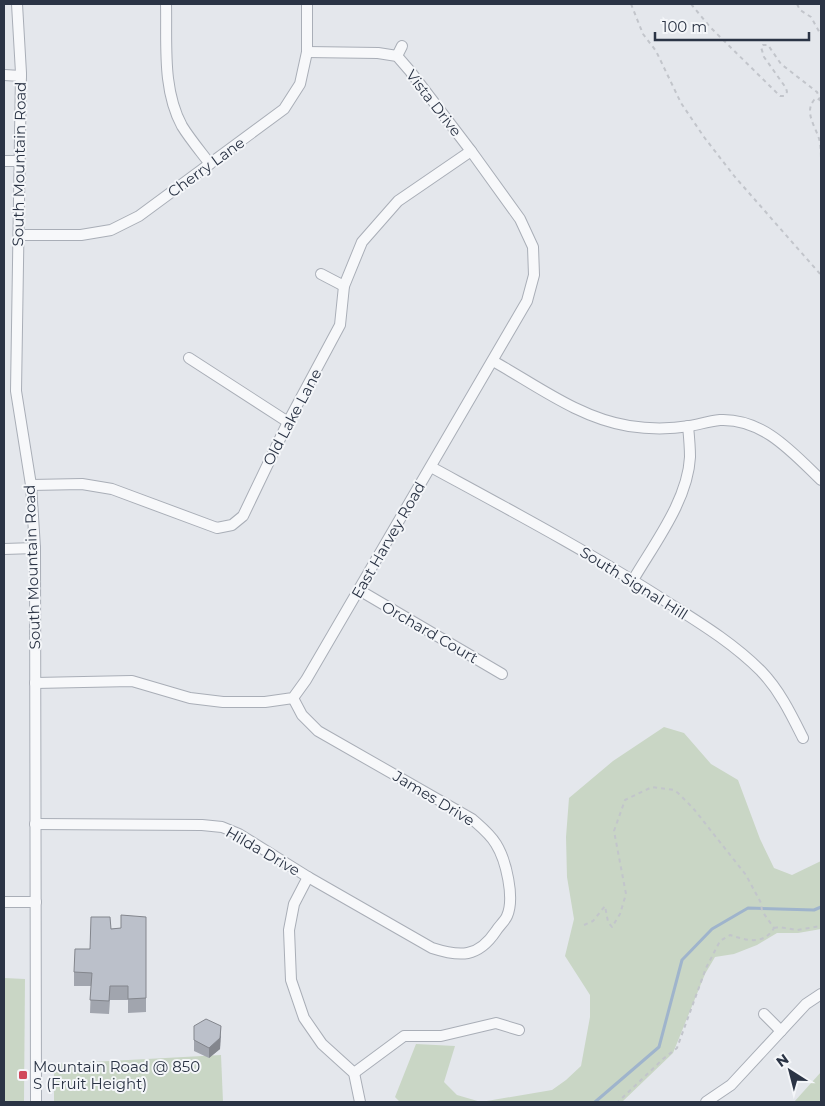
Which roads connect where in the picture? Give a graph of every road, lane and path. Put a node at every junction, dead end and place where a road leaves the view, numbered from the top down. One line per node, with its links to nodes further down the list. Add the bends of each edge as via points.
1 (16, 4): 12 (street, South Mountain Road)
2 (166, 4): 17 (street, via 167,66 174,107 183,127)
3 (307, 4): 9 (street, Cherry Lane)
4 (631, 4): 21 (path, via 643,34 656,51 681,103 704,137)
5 (691, 4): 13 (path, via 780,96 786,94 786,88 764,57 763,45 768,45 785,67 817,92)
6 (797, 4): 7 (path, via 811,17)
7 (821, 35)
8 (402, 46): 10 (street, Vista Drive)
9 (307, 52): 10 (street, Vista Drive); 17 (street, Cherry Lane, via 300,84 284,109)
10 (397, 56): 14 (street, Vista Drive)
11 (4, 75): 12 (street)
12 (20, 76): 16 (street, South Mountain Road)
13 (821, 100): 18 (path, via 812,101 810,109 811,121 820,141)
14 (471, 151): 22 (street, Old Lake Lane, via 398,201 362,242); 24 (street, East Harvey Road, via 520,220 532,247 534,275 527,301)
15 (4, 161): 16 (street)
16 (19, 161): 19 (street, South Mountain Road)
17 (210, 164): 19 (street, Cherry Lane, via 139,216 111,230 81,235)
18 (821, 164)
19 (18, 235): 29 (street, South Mountain Road, via 16,390)
20 (321, 274): 22 (street)
21 (821, 275)
22 (344, 286): 25 (street, Old Lake Lane, via 340,325)
23 (189, 358): 25 (street)
24 (493, 361): 26 (street, via 575,408 601,419 629,426); 27 (street, East Harvey Road)
25 (288, 422): 29 (street, Old Lake Lane, via 243,516 232,525 217,528 112,489 82,484)
26 (688, 426): 28 (street, via 726,420 739,421 762,430 782,443); 32 (street, via 690,458 685,485 676,507)
27 (430, 467): 32 (street, South Signal Hill); 33 (street, East Harvey Road)
28 (821, 480)
29 (31, 485): 30 (street, South Mountain Road)
30 (35, 548): 31 (street); 35 (street, South Mountain Road)
31 (4, 549)
32 (633, 580): 37 (street, South Signal Hill, via 742,653 784,699)
33 (359, 590): 34 (street, Orchard Court); 36 (street, East Harvey Road)
34 (502, 674)
35 (35, 682): 36 (street, via 132,681 190,698 223,702); 38 (street, South Mountain Road)
36 (293, 698): 45 (street, James Drive, via 302,715 318,731 472,819 496,844 504,861 510,895 508,915 490,941)
37 (803, 738)
38 (35, 824): 39 (street, Hilda Drive, via 192,824 222,827); 41 (street, South Mountain Road)
39 (308, 877): 45 (street, Hilda Drive, via 432,948 451,954); 50 (street, via 294,904 289,930 290,980 304,1018 322,1044)
40 (4, 902): 41 (street)
41 (36, 902): 51 (street, South Mountain Road)
42 (584, 925): 44 (path, via 593,921 605,906 612,927 620,914 626,894 614,830 625,800 652,787 674,790 693,808 746,875 762,911)
43 (821, 926): 44 (path, via 797,930)
44 (774, 928): 53 (path, via 769,935 757,940 748,941 730,935 720,940 698,988 677,1048)
45 (471, 954)
46 (821, 994): 49 (street, via 806,1004)
47 (764, 1014): 49 (street)
48 (519, 1030): 50 (street, via 496,1023 441,1036 404,1036)
49 (782, 1031): 54 (street, via 731,1085)
50 (354, 1073): 52 (street)
51 (36, 1102)
52 (360, 1102)
53 (618, 1102)
54 (706, 1102)

